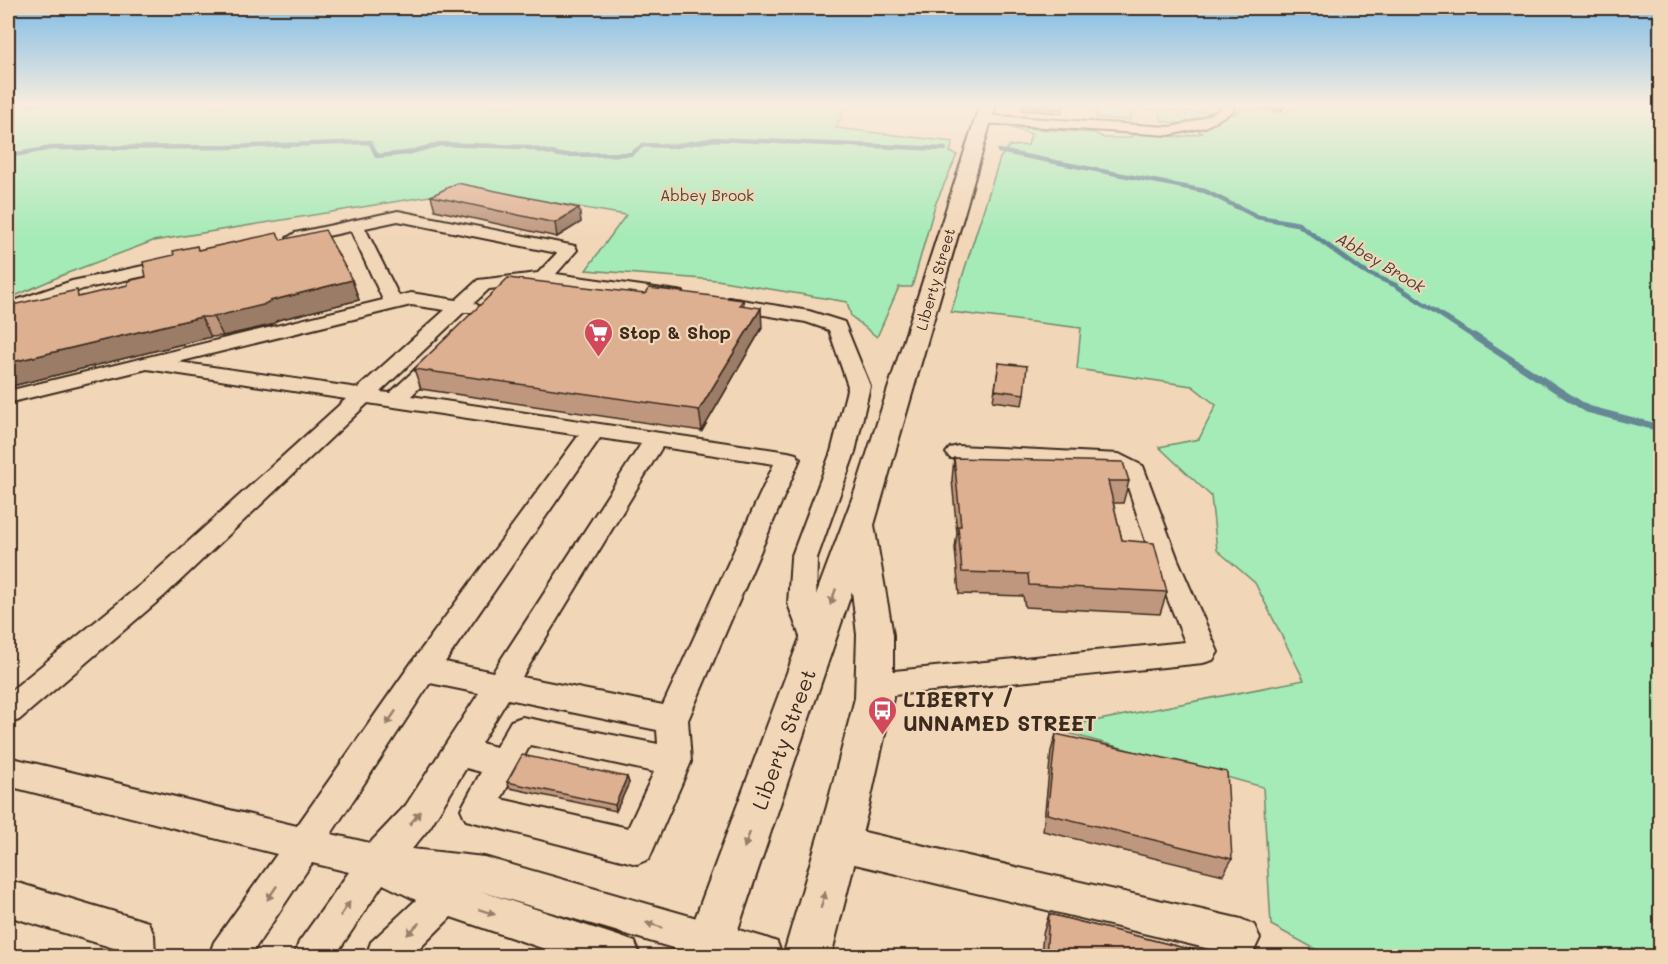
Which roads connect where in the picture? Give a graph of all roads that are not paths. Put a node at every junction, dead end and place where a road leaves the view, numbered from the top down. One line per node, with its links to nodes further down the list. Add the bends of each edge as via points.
1 (975, 149): 17 (main road, Liberty Street)
2 (356, 225): 3 (street); 5 (street, via 398,216 569,250); 6 (street)
3 (275, 242)
4 (194, 260): 7 (street, via 78,285)
5 (543, 278): 8 (street, via 484,284); 18 (street, via 810,317 837,326 859,386 843,452 804,558 802,604)
6 (393, 303): 8 (street, via 411,299); 10 (street)
7 (8, 308)
8 (466, 316): 11 (street)
9 (454, 343): 13 (street)
10 (146, 363): 11 (street); 12 (street)
11 (365, 396): 13 (street); 23 (street, via 154,589)
12 (8, 397)
13 (395, 400): 14 (street)
14 (594, 430): 15 (street); 19 (street)
15 (656, 439): 21 (street); 24 (street, via 788,459)
16 (958, 453): 20 (street, via 1119,461 1136,471 1165,560 1203,652)
17 (860, 522): 18 (main road, Liberty Street, one-way to 18); 20 (main road, Liberty Street, via 875,635)
18 (816, 645): 36 (main road, Liberty Street, one-way to 36)
19 (423, 670): 21 (street); 31 (street, one-way to 31)
20 (874, 685): 30 (main road, Liberty Street)
21 (500, 687): 22 (street); 26 (street)
22 (584, 703): 24 (street); 25 (street)
23 (8, 711)
24 (672, 720): 27 (street)
25 (566, 739): 27 (street); 28 (street, via 522,730)
26 (458, 752): 28 (street); 32 (street, one-way to 26, via 418,816)
27 (675, 762): 28 (street, via 637,847 478,809)
28 (504, 763)
29 (8, 772): 31 (street)
30 (838, 843): 35 (street); 43 (main road, Liberty Street, one-way to 30)
31 (305, 844): 32 (street); 39 (street, one-way to 39)
32 (377, 862): 33 (street); 40 (street, one-way to 32)
33 (455, 884): 36 (street, one-way to 33, via 484,874); 37 (street, one-way to 37); 41 (street, one-way to 41, via 466,905)
34 (8, 899): 38 (street, via 135,935)
35 (1240, 938)
36 (707, 949): 42 (street)
37 (389, 956)
38 (134, 957)
39 (228, 957)
40 (313, 957)
41 (621, 957)
42 (763, 957)
43 (807, 957)

